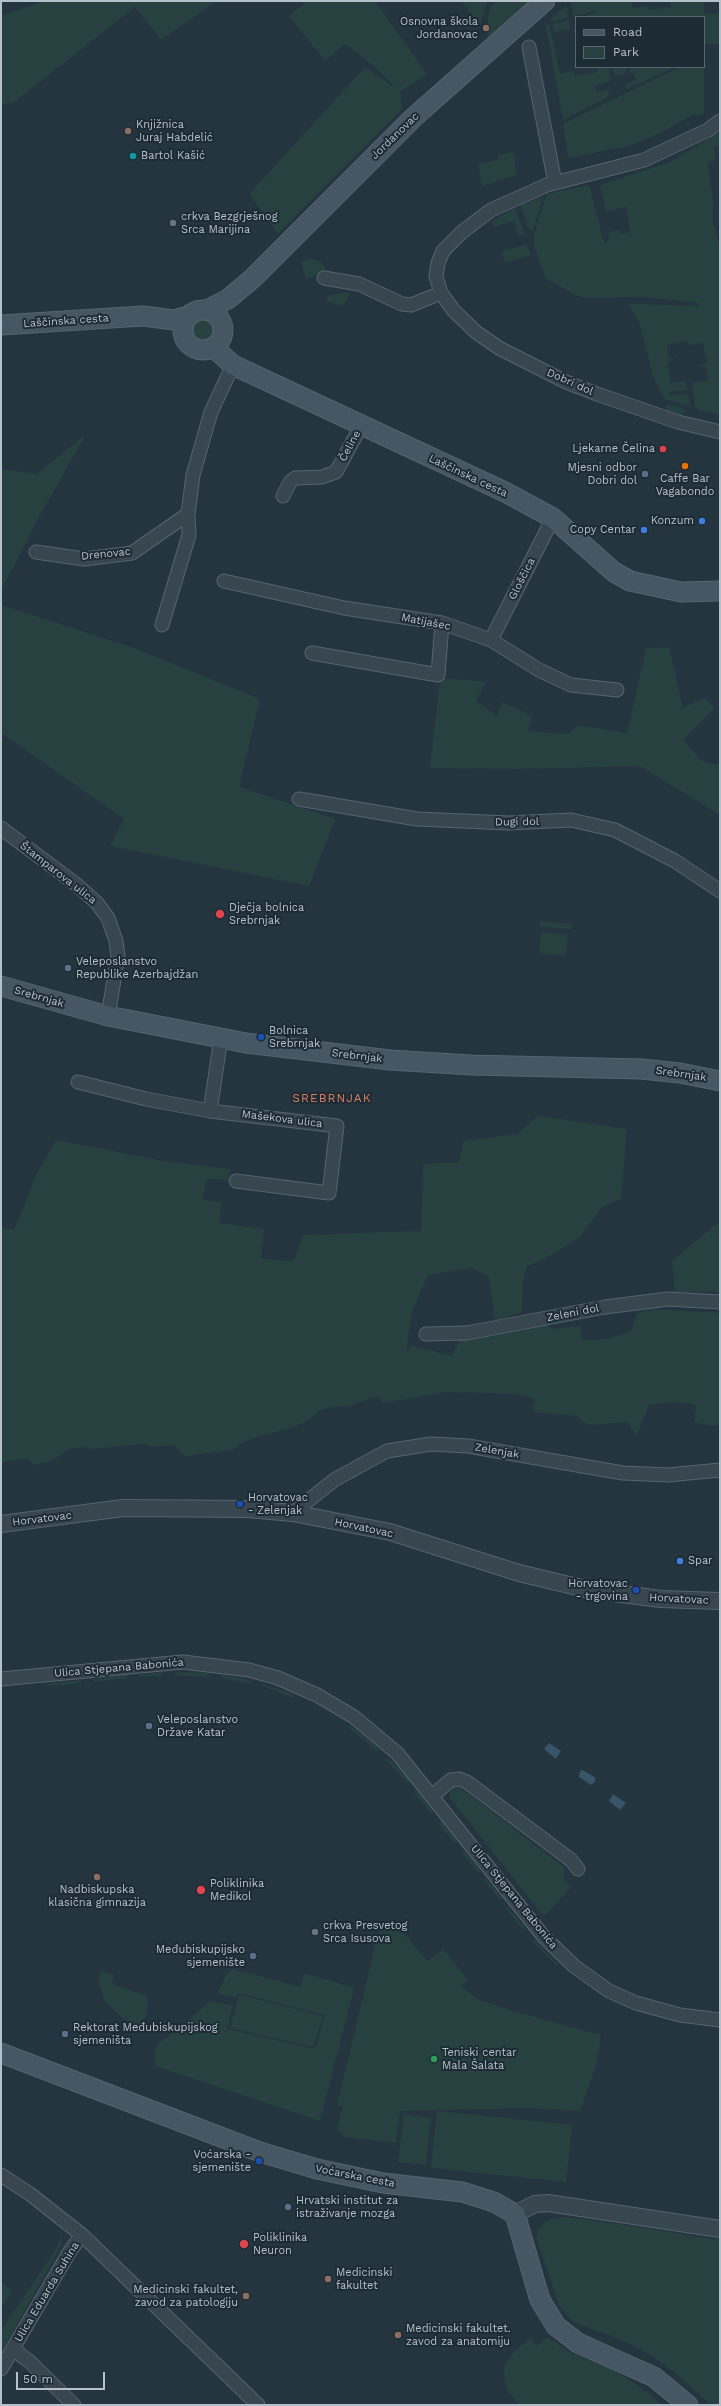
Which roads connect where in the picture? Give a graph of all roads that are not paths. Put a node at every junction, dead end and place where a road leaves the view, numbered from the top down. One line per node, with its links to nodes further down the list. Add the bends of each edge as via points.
1 (545, 1): 6 (main road, Jordanovac, via 414,118)
2 (529, 47): 4 (street)
3 (720, 121): 4 (street, Dobri dol, via 708,130 644,160)
4 (555, 183): 7 (street, Dobri dol, via 491,210 462,232 443,251 438,263 436,276)
5 (324, 278): 7 (street, via 359,284 402,304 411,305)
6 (252, 279): 8 (main road, Jordanovac, via 228,299); 12 (main road, Jordanovac, via 227,313)
7 (441, 293): 17 (street, Dobri dol, via 454,311 476,332 499,348 566,382 652,414)
8 (207, 310): 9 (main road, via 197,311); 12 (main road, via 217,315)
9 (189, 316): 10 (main road, Laščinska cesta, via 174,320); 13 (main road, via 183,326)
10 (131, 317): 11 (main road, Laščinska cesta); 13 (main road, Laščinska cesta, via 166,327)
11 (1, 325)
12 (223, 326): 14 (main road, via 222,337)
13 (185, 339): 14 (main road, via 190,346 200,350)
14 (214, 348): 15 (main road, Laščinska cesta, via 222,358)
15 (233, 365): 16 (main road, Laščinska cesta); 19 (street, via 211,412 193,475)
16 (361, 426): 18 (street, Čeline, via 336,472 322,477 295,478); 20 (main road, Laščinska cesta, via 505,492)
17 (720, 432)
18 (283, 496)
19 (188, 514): 21 (street, Drenovac, via 132,553 84,559); 25 (street, via 189,535)
20 (553, 518): 23 (main road, Laščinska cesta, via 614,572 630,581 681,592); 26 (street, Gloščica)
21 (36, 552)
22 (224, 581): 24 (street, Matijašec, via 344,608)
23 (719, 593)
24 (442, 623): 26 (street, Matijašec); 27 (street, via 438,675)
25 (162, 625)
26 (491, 640): 28 (street, Matijašec, via 539,670 571,685)
27 (312, 653)
28 (617, 690)
29 (299, 799): 31 (street, Dugi dol, via 417,819 509,823 571,820 615,830 675,861)
30 (1, 828): 33 (street, Štamparova ulica, via 82,889 108,918 118,956)
31 (720, 891)
32 (1, 986): 33 (main road, Srebrnjak)
33 (108, 1016): 34 (main road, Srebrnjak)
34 (221, 1038): 35 (main road, Srebrnjak, via 390,1060 471,1065 641,1069); 37 (street)
35 (720, 1081)
36 (78, 1082): 37 (street, Mašekova ulica, via 146,1100)
37 (210, 1111): 38 (street, Mašekova ulica, via 337,1126 328,1193)
38 (236, 1181)
39 (720, 1302): 40 (street, Zeleni dol, via 668,1299 605,1307 467,1333)
40 (426, 1334)
41 (720, 1470): 42 (street, Zelenjak, via 668,1475 622,1473 468,1446 431,1444 387,1451 334,1480)
42 (293, 1513): 43 (street, Horvatovac, via 247,1509 123,1508); 44 (street, Horvatovac, via 390,1532 519,1573 590,1590 661,1599)
43 (1, 1524)
44 (720, 1601)
45 (1, 1679): 46 (street, Ulica Stjepana Babonića, via 163,1663 199,1663 249,1670 298,1686 354,1717 397,1753)
46 (433, 1795): 47 (street, via 451,1780 467,1782 571,1860); 48 (street, Ulica Stjepana Babonića, via 544,1937 574,1966 609,1991 636,2003 680,2016)
47 (578, 1869)
48 (720, 2020)
49 (1, 2053): 51 (main road, Voćarska cesta, via 260,2152 317,2169 383,2182 462,2192 494,2202)
50 (1, 2175): 53 (street)
51 (515, 2214): 52 (street, via 535,2204 548,2203); 58 (main road, via 536,2289 556,2326 578,2343 654,2378)
52 (720, 2229)
53 (82, 2235): 54 (street, Ulica Eduarda Suhina); 57 (street)
54 (13, 2349): 55 (street, Ulica Eduarda Suhina); 56 (street)
55 (1, 2369)
56 (74, 2405)
57 (258, 2405)
58 (688, 2405)

